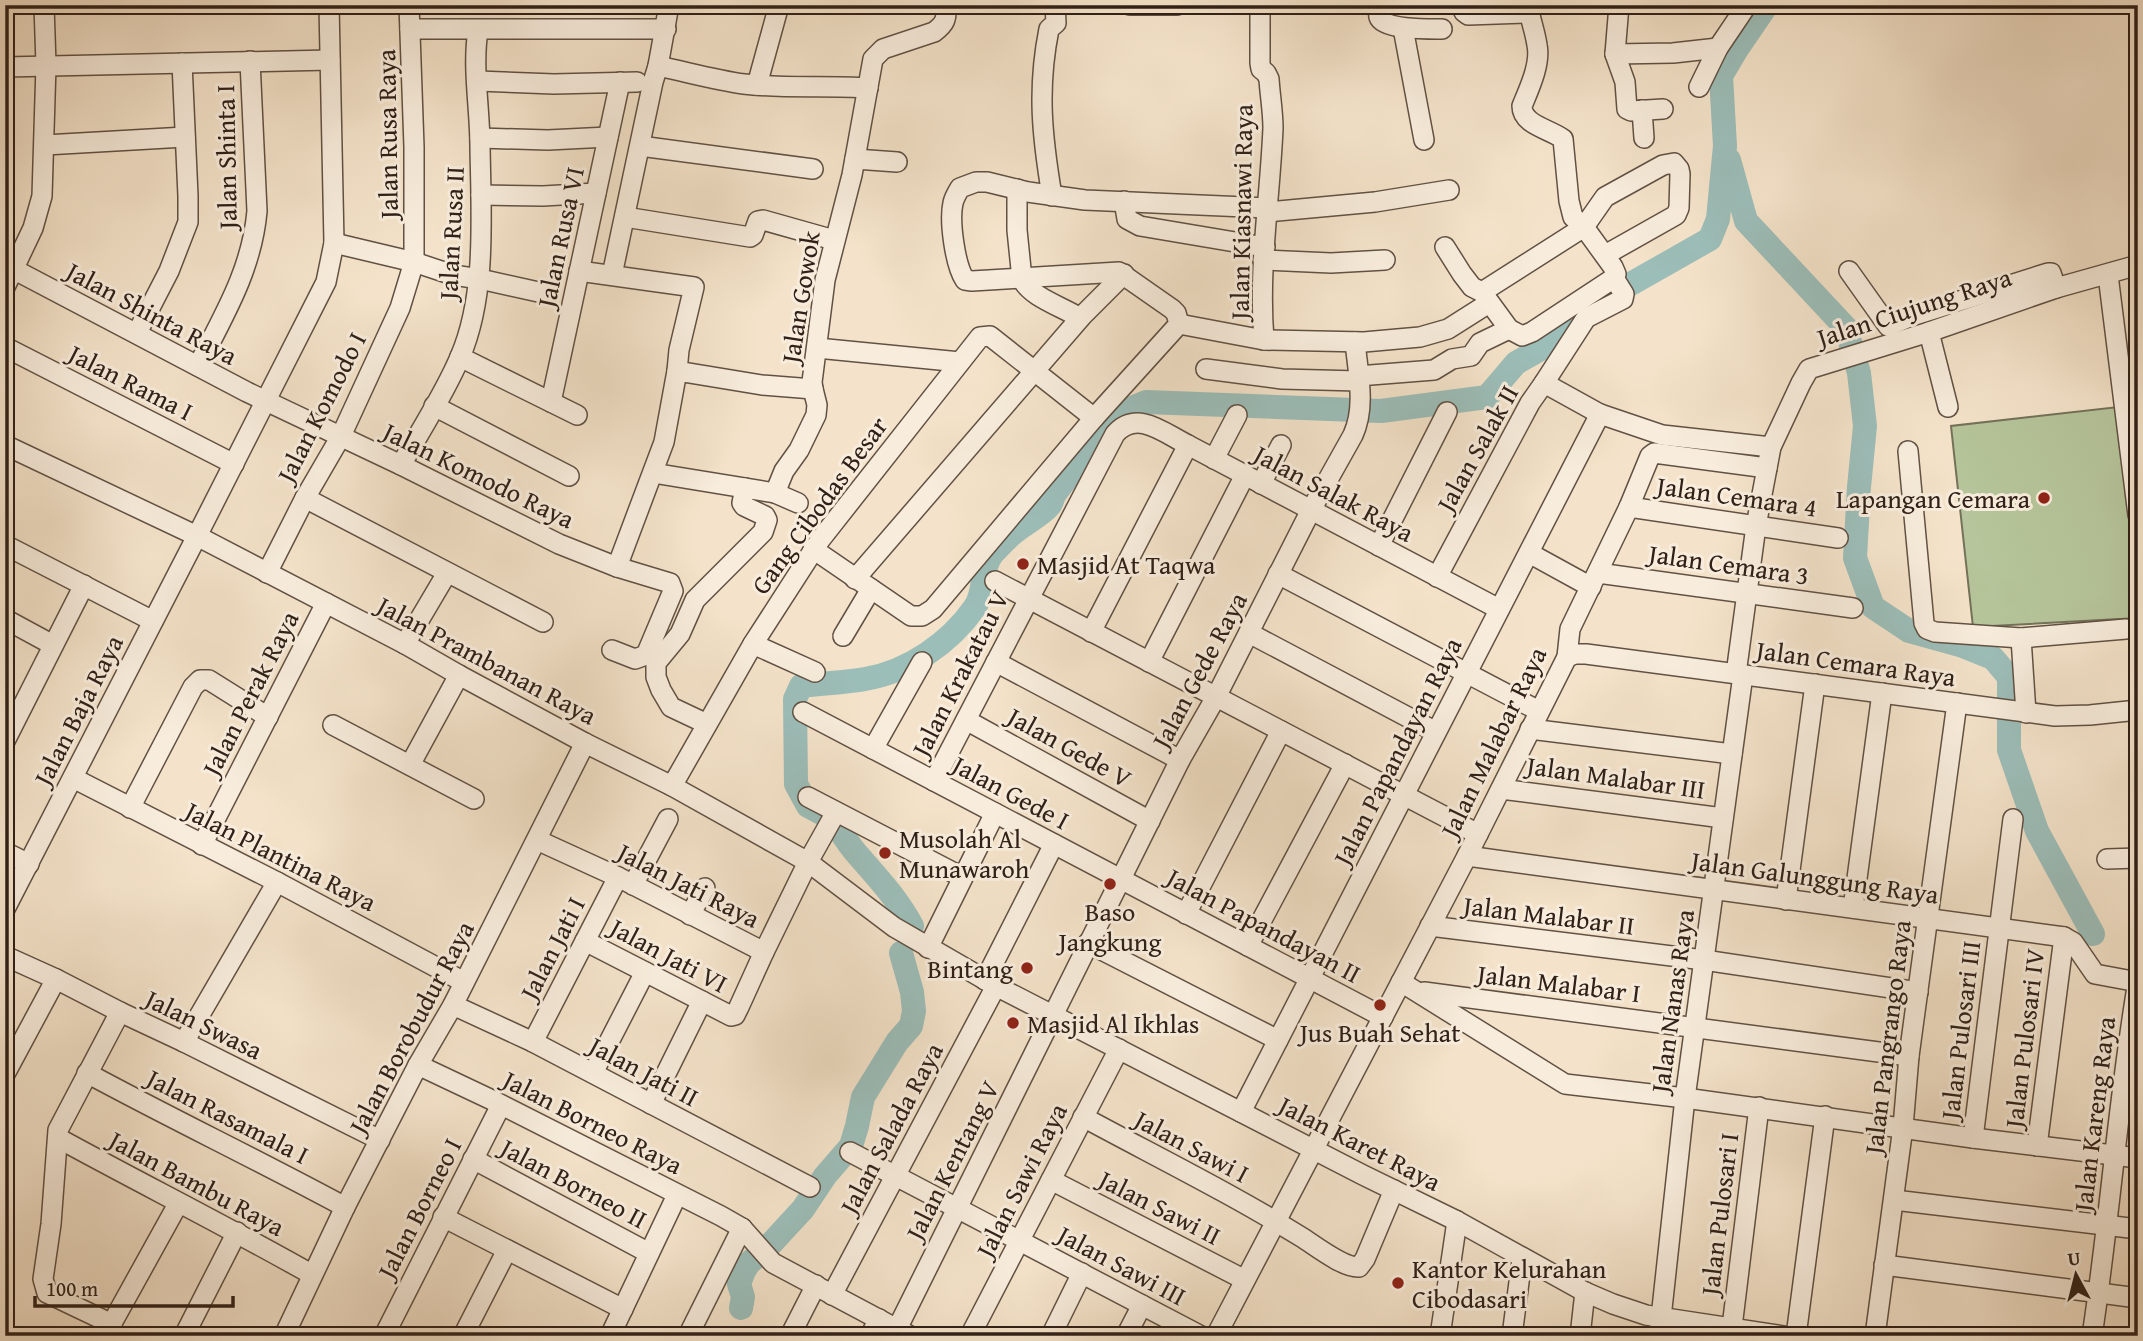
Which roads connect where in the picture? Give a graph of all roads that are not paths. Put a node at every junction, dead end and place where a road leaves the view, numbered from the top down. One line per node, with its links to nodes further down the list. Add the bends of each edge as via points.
1 (44, 5): 26 (street)
2 (329, 5): 23 (street, Jalan Baja Raya)
3 (409, 5): 17 (street, Jalan Rusa Raya)
4 (669, 5): 18 (street)
5 (779, 5): 30 (street)
6 (946, 5): 32 (street, Jalan Gowok, via 947,17 940,28 878,53)
7 (1055, 5): 49 (street, via 1056,23 1047,35 1041,93 1042,139)
8 (1130, 5): 14 (street)
9 (1261, 5): 51 (street, Jalan Kiasnawi Raya, via 1260,63 1269,79 1273,125)
10 (1379, 5): 16 (street, via 1380,20)
11 (1461, 5): 15 (street, via 1468,15)
12 (1619, 5): 22 (street)
13 (1746, 5): 21 (street)
14 (1167, 6)
15 (1529, 9): 53 (street, via 1538,47 1523,117 1563,139 1569,201 1573,217)
16 (1403, 28): 19 (street); 39 (street)
17 (410, 29): 20 (street); 60 (street, Jalan Rusa Raya)
18 (666, 29): 20 (street); 27 (street)
19 (1442, 29)
20 (478, 30): 29 (street, Jalan Rusa II, via 474,54)
21 (1718, 48): 22 (street); 31 (street)
22 (1615, 54): 34 (street, via 1625,82 1627,109)
23 (330, 60): 24 (street); 55 (street, Jalan Baja Raya)
24 (250, 61): 25 (street); 86 (street, Jalan Shinta I, via 256,229 239,285)
25 (182, 63): 26 (street); 35 (street)
26 (46, 65): 28 (street); 40 (street)
27 (658, 66): 30 (street); 41 (street)
28 (5, 67)
29 (478, 81): 36 (street, Jalan Rusa VI, via 629,82); 37 (street, Jalan Rusa II)
30 (757, 85): 32 (street)
31 (1699, 87)
32 (868, 88): 42 (street, Jalan Gowok)
33 (1663, 109): 34 (street)
34 (1642, 110): 38 (street)
35 (185, 137): 40 (street); 78 (street, via 188,222)
36 (608, 137): 37 (street); 47 (street, Jalan Rusa VI)
37 (480, 138): 48 (street, Jalan Rusa II)
38 (1644, 138)
39 (1424, 141)
40 (45, 145): 67 (street, via 42,196)
41 (639, 146): 44 (street); 52 (street)
42 (855, 159): 43 (street); 54 (street, Jalan Gowok)
43 (897, 162)
44 (813, 169)
45 (1017, 189): 49 (street); 69 (street); 69 (street, via 987,182 960,188 952,205 953,232 965,279)
46 (1449, 190): 51 (street, via 1375,202)
47 (596, 193): 48 (street); 62 (street, Jalan Rusa VI)
48 (481, 195): 68 (street, Jalan Rusa II)
49 (1052, 196): 50 (street)
50 (1124, 201): 51 (street); 57 (street, via 1127,219 1140,226)
51 (1268, 210): 57 (street, Jalan Kiasnawi Raya)
52 (625, 217): 54 (street, via 750,237 763,220); 65 (street)
53 (1584, 227): 58 (street); 58 (street, via 1605,197 1662,165 1674,163 1679,169 1676,215); 73 (street)
54 (834, 240): 83 (street, Jalan Gowok)
55 (334, 243): 60 (street, Jalan Rusa Raya); 93 (street, Jalan Baja Raya, via 326,282)
56 (1445, 247): 73 (street)
57 (1264, 254): 59 (street, via 1331,263); 80 (street, Jalan Kiasnawi Raya)
58 (1605, 255): 70 (street)
59 (1385, 260)
60 (414, 262): 68 (street, Jalan Rusa Raya); 103 (street, Jalan Komodo I, via 400,308)
61 (2138, 265): 66 (street, Jalan Ciujung Raya)
62 (579, 271): 65 (street); 94 (street, Jalan Rusa VI)
63 (1849, 271): 79 (street)
64 (1124, 274): 69 (street); 74 (street); 75 (street, via 1176,313)
65 (612, 275): 88 (street, via 694,287)
66 (2108, 275): 71 (street, Jalan Ciujung Raya); 118 (street)
67 (10, 279): 78 (street, Jalan Shinta Raya)
68 (480, 279): 72 (street, Jalan Rusa Raya); 84 (street, Jalan Rusa II)
69 (1022, 279): 74 (street, via 1034,293)
70 (1619, 285): 76 (street, via 1526,335); 91 (street, Jalan Salak II, via 1621,301 1584,320)
71 (2056, 288): 77 (street, Jalan Ciujung Raya); 79 (street, via 2048,272 1937,308)
72 (543, 293)
73 (1485, 298): 76 (street); 81 (street, via 1448,329 1420,337)
74 (1080, 318): 89 (street)
75 (1179, 324): 80 (street); 101 (street)
76 (1509, 330): 90 (street, via 1480,343 1471,356 1452,359 1434,370)
77 (1929, 332): 79 (street, Jalan Ciujung Raya); 96 (street)
78 (137, 333): 86 (street, Jalan Shinta Raya)
79 (1888, 338): 106 (street, Jalan Ciujung Raya, via 1810,369)
80 (1264, 340): 81 (street)
81 (1355, 342): 90 (street, Jalan Gede Raya)
82 (5, 347): 110 (street, Jalan Rama I)
83 (817, 348): 85 (street); 92 (street, Jalan Gowok)
84 (460, 357): 94 (street); 95 (street, Jalan Rusa II)
85 (960, 362): 89 (street, Gang Cibodas Besar, via 980,337 990,336); 129 (street, Gang Cibodas Besar)
86 (198, 366): 93 (street, Jalan Shinta Raya)
87 (1206, 369): 90 (street, via 1282,379)
88 (677, 371): 92 (street, Jalan Gowok); 113 (street, via 664,442)
89 (1033, 372): 101 (street); 138 (street)
90 (1358, 378): 122 (street, Jalan Gede Raya, via 1358,424)
91 (1544, 383): 98 (street); 135 (street, Jalan Salak II)
92 (813, 389): 117 (street, via 816,415)
93 (266, 402): 103 (street, Jalan Komodo Raya); 110 (street, Jalan Baja Raya)
94 (551, 402): 99 (street)
95 (434, 406): 111 (street, Jalan Rusa II); 114 (street)
96 (1948, 407)
97 (1447, 412): 128 (street)
98 (1600, 414): 106 (street, via 1662,435); 130 (street, Jalan Papandayan Raya)
99 (577, 415)
100 (1237, 415): 109 (street)
101 (1094, 418): 138 (street, via 930,612 911,616)
102 (1144, 423): 104 (street, Jalan Salak Raya); 141 (street, Jalan Krakatau V, via 1125,424 1115,433)
103 (341, 436): 111 (street, Jalan Komodo Raya); 119 (street, Jalan Komodo I)
104 (1188, 445): 109 (street, Jalan Salak Raya); 149 (street)
105 (1281, 445): 115 (street)
106 (1771, 447): 112 (street, Jalan Ciujung Raya)
107 (1908, 451): 152 (street, via 1926,627 1935,632)
108 (8, 453): 125 (street, Jalan Prambanan Raya)
109 (1214, 459): 115 (street, Jalan Salak Raya)
110 (234, 464): 125 (street, Jalan Baja Raya)
111 (401, 465): 131 (street, Jalan Komodo Raya, via 559,544)
112 (1767, 468): 121 (street, Jalan Malabar Raya, via 1652,454); 124 (street, Jalan Ciujung Raya)
113 (653, 473): 116 (street); 131 (street)
114 (569, 475)
115 (1253, 480): 122 (street, Jalan Salak Raya); 160 (street)
116 (745, 488): 117 (street); 175 (street, via 742,503 765,516 763,532 695,600 680,634 654,670 671,707)
117 (775, 493): 120 (street)
118 (2136, 493): 123 (street)
119 (305, 498): 132 (street, Jalan Komodo I); 133 (street)
120 (798, 503)
121 (1629, 507): 124 (street, Jalan Cemara 4); 136 (street, Jalan Malabar Raya)
122 (1311, 510): 128 (street, Jalan Salak Raya); 134 (street, Jalan Gede Raya)
123 (2138, 515)
124 (1756, 526): 126 (street, Jalan Cemara 4); 140 (street, Jalan Ciujung Raya)
125 (198, 536): 132 (street, Jalan Prambanan Raya); 146 (street, Jalan Baja Raya)
126 (1838, 538)
127 (5, 545): 139 (street)
128 (1379, 546): 135 (street, Jalan Salak Raya)
129 (813, 549): 138 (street); 154 (street, Gang Cibodas Besar)
130 (1529, 553): 136 (street); 144 (street, Jalan Papandayan Raya)
131 (617, 567): 156 (street, Jalan Komodo Raya, via 672,586 646,655 635,659)
132 (267, 573): 142 (street, Jalan Prambanan Raya)
133 (447, 573): 147 (street); 153 (street)
134 (1279, 574): 150 (street, Jalan Gede Raya); 162 (street)
135 (1437, 577): 144 (street, Jalan Salak Raya)
136 (1595, 580): 140 (street, Jalan Cemara 3); 157 (street, Jalan Malabar Raya, via 1570,629)
137 (995, 581): 141 (street)
138 (863, 584): 151 (street)
139 (84, 585): 146 (street); 155 (street)
140 (1747, 593): 143 (street, Jalan Cemara 3); 163 (street, Jalan Ciujung Raya)
141 (1028, 599): 149 (street); 159 (street, Jalan Krakatau V)
142 (326, 603): 153 (street, Jalan Prambanan Raya); 172 (street, Jalan Perak Raya)
143 (1853, 608)
144 (1499, 610): 162 (street, Jalan Papandayan Raya)
145 (5, 619): 155 (street)
146 (153, 621): 186 (street, Jalan Baja Raya)
147 (543, 622)
148 (2126, 629): 152 (street)
149 (1091, 632): 160 (street)
150 (1249, 633): 167 (street, Jalan Gede Raya); 178 (street)
151 (843, 636)
152 (2021, 638): 171 (street)
153 (405, 644): 164 (street, Jalan Prambanan Raya)
154 (753, 644): 161 (street); 175 (street, Gang Cibodas Besar)
155 (53, 645): 179 (street)
156 (612, 650)
157 (1567, 657): 163 (street, Jalan Cemara Raya, via 1580,653); 174 (street, Jalan Malabar Raya)
158 (922, 662): 181 (street)
159 (996, 662): 173 (street, Jalan Krakatau V); 183 (street)
160 (1150, 662): 167 (street)
161 (815, 672)
162 (1466, 673): 174 (street); 178 (street, Jalan Papandayan Raya)
163 (1739, 674): 165 (street, Jalan Cemara Raya); 182 (street, Jalan Nanas Raya)
164 (459, 675): 180 (street, Jalan Prambanan Raya); 185 (street)
165 (1815, 684): 166 (street, Jalan Cemara Raya); 216 (street)
166 (1882, 693): 168 (street, Jalan Cemara Raya); 217 (street)
167 (1216, 697): 177 (street); 183 (street, Jalan Gede Raya)
168 (1957, 703): 171 (street, Jalan Cemara Raya); 221 (street, Jalan Pangrango Raya)
169 (2138, 710): 171 (street, Jalan Cemara Raya, via 2073,716)
170 (803, 712): 181 (street, Jalan Gede I)
171 (2024, 713)
172 (268, 717): 193 (street, via 209,680 200,680); 203 (street, Jalan Perak Raya)
173 (966, 719): 187 (street, Jalan Krakatau V); 199 (street, Jalan Gede V)
174 (1535, 720): 182 (street); 189 (street, Jalan Malabar Raya)
175 (707, 724): 188 (street, Gang Cibodas Besar)
176 (333, 725): 185 (street)
177 (1281, 731): 184 (street); 219 (street)
178 (1436, 732): 190 (street, Jalan Papandayan Raya)
179 (5, 741)
180 (585, 743): 188 (street, Jalan Prambanan Raya); 201 (street, Jalan Borobudur Raya)
181 (873, 749): 187 (street, Jalan Gede I)
182 (1732, 754): 196 (street, Jalan Nanas Raya)
183 (1180, 760): 199 (street, Jalan Gede Raya)
184 (1345, 764): 190 (street); 228 (street)
185 (410, 765): 192 (street)
186 (73, 778): 193 (street, Jalan Plantina Raya); 209 (street, Jalan Baja Raya)
187 (934, 781): 195 (street, Jalan Gede I)
188 (672, 786): 208 (street, Jalan Prambanan Raya)
189 (1501, 789): 196 (street, Jalan Malabar III); 200 (street, Jalan Malabar Raya)
190 (1404, 795): 200 (street); 233 (street, Jalan Papandayan Raya)
191 (808, 797): 194 (street)
192 (474, 799)
193 (131, 808): 203 (street, Jalan Plantina Raya)
194 (836, 812): 208 (street, Jalan Jati Raya); 210 (street)
195 (995, 813): 202 (street, Jalan Gede I); 210 (street)
196 (1723, 818): 215 (street, Jalan Nanas Raya)
197 (668, 819): 212 (street, Jalan Jati I)
198 (2013, 819): 223 (street, Jalan Pulosari III)
199 (1150, 821): 211 (street, Jalan Gede Raya)
200 (1478, 834): 205 (street, Jalan Malabar Raya)
201 (537, 840): 212 (street, Jalan Jati Raya); 236 (street, Jalan Borobudur Raya)
202 (1054, 844): 211 (street, Jalan Gede I); 237 (street, Jalan Salada Raya)
203 (202, 845): 213 (street, Jalan Plantina Raya)
204 (5, 852): 209 (street)
205 (1467, 856): 215 (street, Jalan Galunggung Raya); 222 (street, Jalan Malabar Raya)
206 (2138, 858): 207 (street)
207 (2107, 859)
208 (808, 862): 227 (street, Jalan Prambanan Raya); 229 (street, Jalan Jati Raya)
209 (29, 864): 218 (street, Jalan Baja Raya)
210 (962, 877): 227 (street)
211 (1120, 879): 219 (street, Jalan Papandayan II); 226 (street, Jalan Gede Raya)
212 (625, 881): 220 (street, Jalan Jati Raya); 225 (street, Jalan Jati I)
213 (277, 882): 236 (street, Jalan Plantina Raya); 247 (street)
214 (705, 888): 220 (street)
215 (1714, 890): 216 (street, Jalan Galunggung Raya); 231 (street, Jalan Nanas Raya)
216 (1786, 900): 217 (street, Jalan Galunggung Raya)
217 (1853, 908): 221 (street, Jalan Galunggung Raya)
218 (5, 909)
219 (1186, 914): 228 (street, Jalan Papandayan II)
220 (690, 915): 229 (street, Jalan Jati Raya)
221 (1928, 918): 223 (street, Jalan Galunggung Raya); 239 (street, Jalan Pangrango Raya)
222 (1430, 926): 231 (street, Jalan Malabar II); 238 (street, Jalan Malabar Raya)
223 (1999, 928): 224 (street, Jalan Galunggung Raya); 265 (street, Jalan Pulosari III)
224 (2064, 937): 235 (street, via 2073,942 2095,974); 267 (street, Jalan Pulosari IV)
225 (585, 941): 232 (street, Jalan Jati VI); 248 (street, Jalan Jati I)
226 (1088, 943): 243 (street, Jalan Gede Raya); 246 (street)
227 (924, 945): 237 (street, Jalan Karet Raya)
228 (1248, 946): 233 (street, Jalan Papandayan II)
229 (764, 952): 240 (street, Jalan Jati VI, via 735,1015 727,1016)
230 (5, 956): 234 (street, Jalan Swasa)
231 (1704, 960): 239 (street, Jalan Malabar II); 245 (street, Jalan Nanas Raya)
232 (645, 972): 240 (street, Jalan Jati VI); 253 (street)
233 (1310, 978): 244 (street, Jalan Papandayan II); 246 (street, Jalan Papandayan Raya)
234 (56, 979): 242 (street, Jalan Swasa); 254 (street)
235 (2136, 981): 255 (street, Jalan Kareng Raya)
236 (464, 982): 241 (street, Jalan Borobudur Raya)
237 (991, 983): 243 (street, Jalan Karet Raya); 273 (street, Jalan Salada Raya)
238 (1409, 986): 244 (street, Jalan Malabar Raya); 245 (street, Jalan Malabar I); 256 (street, via 1565,1084)
239 (1918, 992): 250 (street, Jalan Pangrango Raya)
240 (702, 1001): 257 (street)
241 (453, 1005): 248 (street, Jalan Jati II); 251 (street, Jalan Borobudur Raya)
242 (120, 1012): 247 (street, Jalan Swasa); 252 (street)
243 (1055, 1016): 249 (street, Jalan Karet Raya); 281 (street, Jalan Kentang V)
244 (1382, 1017): 268 (street, Jalan Malabar Raya)
245 (1695, 1027): 250 (street, Jalan Malabar I); 256 (street, Jalan Nanas Raya)
246 (1278, 1040): 260 (street, Jalan Papandayan Raya)
247 (184, 1042): 266 (street, Jalan Swasa)
248 (533, 1042): 253 (street, Jalan Jati II)
249 (1119, 1049): 260 (street, Jalan Karet Raya); 262 (street, Jalan Sawi Raya)
250 (1909, 1056): 263 (street, Jalan Pangrango Raya)
251 (418, 1065): 258 (street, Jalan Borneo Raya); 266 (street, Jalan Borobudur Raya)
252 (87, 1073): 264 (street, via 60,1124); 280 (street, Jalan Rasamala I)
253 (593, 1073): 257 (street, Jalan Jati II)
254 (5, 1074)
255 (2130, 1085): 270 (street, Jalan Kareng Raya)
256 (1685, 1098): 259 (street); 304 (street, Jalan Nanas Raya)
257 (651, 1104): 275 (street, Jalan Jati II)
258 (501, 1105): 272 (street, Jalan Borneo I); 277 (street, Jalan Borneo Raya)
259 (1759, 1107): 261 (street); 305 (street, Jalan Pulosari I)
260 (1241, 1112): 268 (street, Jalan Karet Raya)
261 (1825, 1116): 263 (street); 324 (street)
262 (1083, 1117): 274 (street, Jalan Sawi Raya); 283 (street, Jalan Sawi I)
263 (1903, 1127): 265 (street); 278 (street, Jalan Pangrango Raya)
264 (58, 1138): 279 (street, Jalan Bambu Raya); 306 (street, via 45,1291)
265 (1973, 1138): 267 (street)
266 (380, 1140): 280 (street, Jalan Borobudur Raya)
267 (2037, 1146): 270 (street)
268 (1313, 1149): 276 (street, Jalan Karet Raya); 283 (street, Jalan Malabar Raya)
269 (850, 1153): 273 (street, Jalan Sawi III)
270 (2115, 1155): 271 (street); 285 (street, Jalan Kareng Raya)
271 (2138, 1158)
272 (473, 1159): 282 (street, Jalan Borneo I); 291 (street, Jalan Borneo II)
273 (895, 1175): 281 (street, Jalan Sawi III); 297 (street, Jalan Salada Raya)
274 (1051, 1180): 289 (street, Jalan Sawi Raya); 296 (street, Jalan Sawi II)
275 (810, 1187)
276 (1394, 1190): 283 (street, Jalan Sawi I, via 1357,1268); 284 (street, Jalan Karet Raya)
277 (677, 1195): 288 (street, Jalan Borneo Raya); 291 (street)
278 (1894, 1200): 285 (street); 293 (street, Jalan Pangrango Raya)
279 (178, 1204): 287 (street, Jalan Bambu Raya); 306 (street)
280 (345, 1207): 295 (street, Jalan Borobudur Raya)
281 (958, 1208): 289 (street, Jalan Sawi III); 307 (street, Jalan Kentang V)
282 (443, 1217): 290 (street); 310 (street, Jalan Borneo I)
283 (1275, 1221): 296 (street, Jalan Malabar Raya)
284 (1457, 1221): 292 (street, Jalan Karet Raya); 320 (street)
285 (2108, 1225): 286 (street); 299 (street, Jalan Kareng Raya)
286 (2138, 1229)
287 (237, 1232): 295 (street, Jalan Bambu Raya); 309 (street)
288 (746, 1232): 297 (street, via 773,1263); 313 (street)
289 (1020, 1240): 294 (street, Jalan Sawi III); 315 (street, Jalan Sawi Raya)
290 (507, 1250): 302 (street); 311 (street)
291 (649, 1253): 302 (street)
292 (1522, 1259): 298 (street, Jalan Karet Raya); 321 (street)
293 (1884, 1265): 299 (street); 325 (street, Jalan Pangrango Raya)
294 (1082, 1273): 301 (street, Jalan Sawi III); 316 (street)
295 (311, 1274): 308 (street, Jalan Borobudur Raya)
296 (1245, 1280): 319 (street, Jalan Malabar Raya)
297 (824, 1290): 303 (street); 314 (street, Jalan Salada Raya)
298 (1585, 1292): 304 (street, Jalan Karet Raya); 322 (street)
299 (2098, 1293): 300 (street); 326 (street, Jalan Kareng Raya)
300 (2138, 1298)
301 (1142, 1305): 317 (street); 318 (street, Jalan Sawi III)
302 (623, 1309): 312 (street)
303 (874, 1327): 307 (street)
304 (1660, 1327): 305 (street, Jalan Karet Raya)
305 (1732, 1327): 323 (street, Jalan Karet Raya)
306 (109, 1330)
307 (903, 1332)
308 (285, 1335)
309 (184, 1336)
310 (384, 1336)
311 (463, 1336)
312 (610, 1336)
313 (688, 1336)
314 (790, 1336)
315 (970, 1336)
316 (1051, 1336)
317 (1126, 1336)
318 (1201, 1336)
319 (1216, 1336)
320 (1440, 1336)
321 (1512, 1336)
322 (1580, 1336)
323 (1784, 1336)
324 (1796, 1336)
325 (1875, 1336)
326 (2092, 1336)

